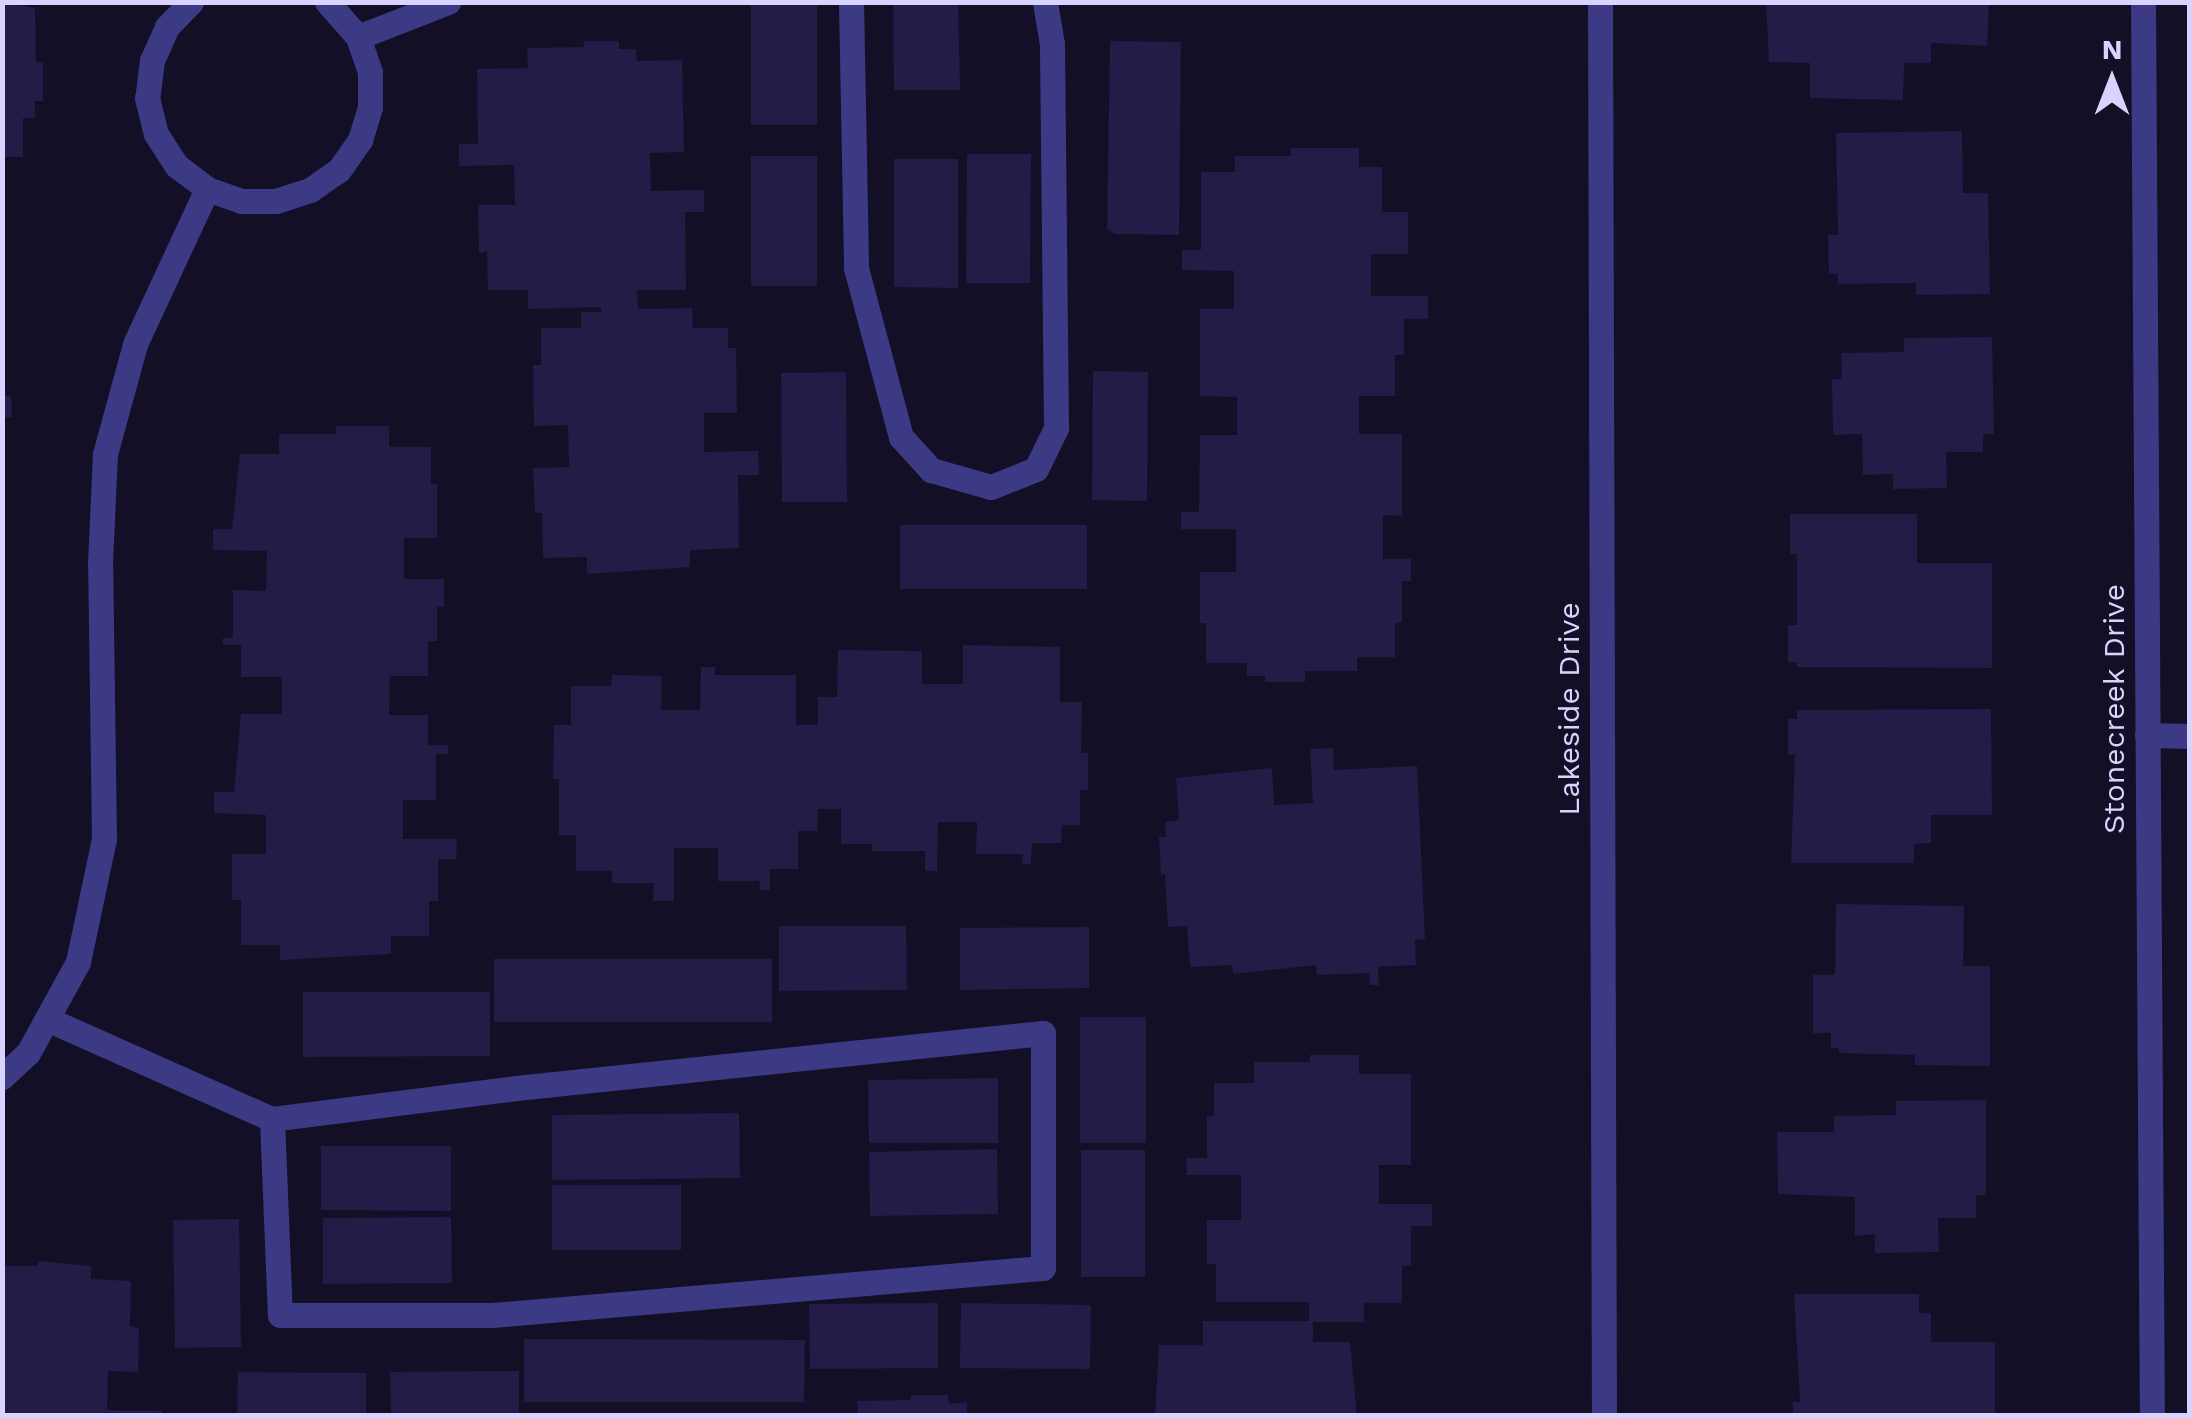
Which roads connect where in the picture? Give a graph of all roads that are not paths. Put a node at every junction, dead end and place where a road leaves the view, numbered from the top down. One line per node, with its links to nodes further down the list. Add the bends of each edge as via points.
1 (191, 2): 9 (street, via 168,26 152,60 147,98 156,134 178,166)
2 (327, 2): 8 (street)
3 (448, 2): 8 (street)
4 (851, 2): 5 (street, via 856,268 901,437 931,470 991,487 1036,469 1056,428 1052,44)
5 (1046, 2)
6 (1600, 2): 15 (street, Lakeside Drive)
7 (2143, 2): 10 (street, Stonecreek Drive)
8 (358, 37): 9 (street, via 370,72 370,107 360,140 339,170 310,190 276,200 241,200)
9 (207, 189): 12 (street, via 135,344 105,454 104,839 78,962)
10 (2147, 735): 11 (street); 16 (street, Stonecreek Drive)
11 (2190, 736)
12 (47, 1019): 13 (street, via 28,1054); 14 (street)
13 (2, 1077)
14 (272, 1118): 14 (street, via 1043,1033 1043,1268 492,1315 280,1315)
15 (1604, 1416)
16 (2152, 1416)

